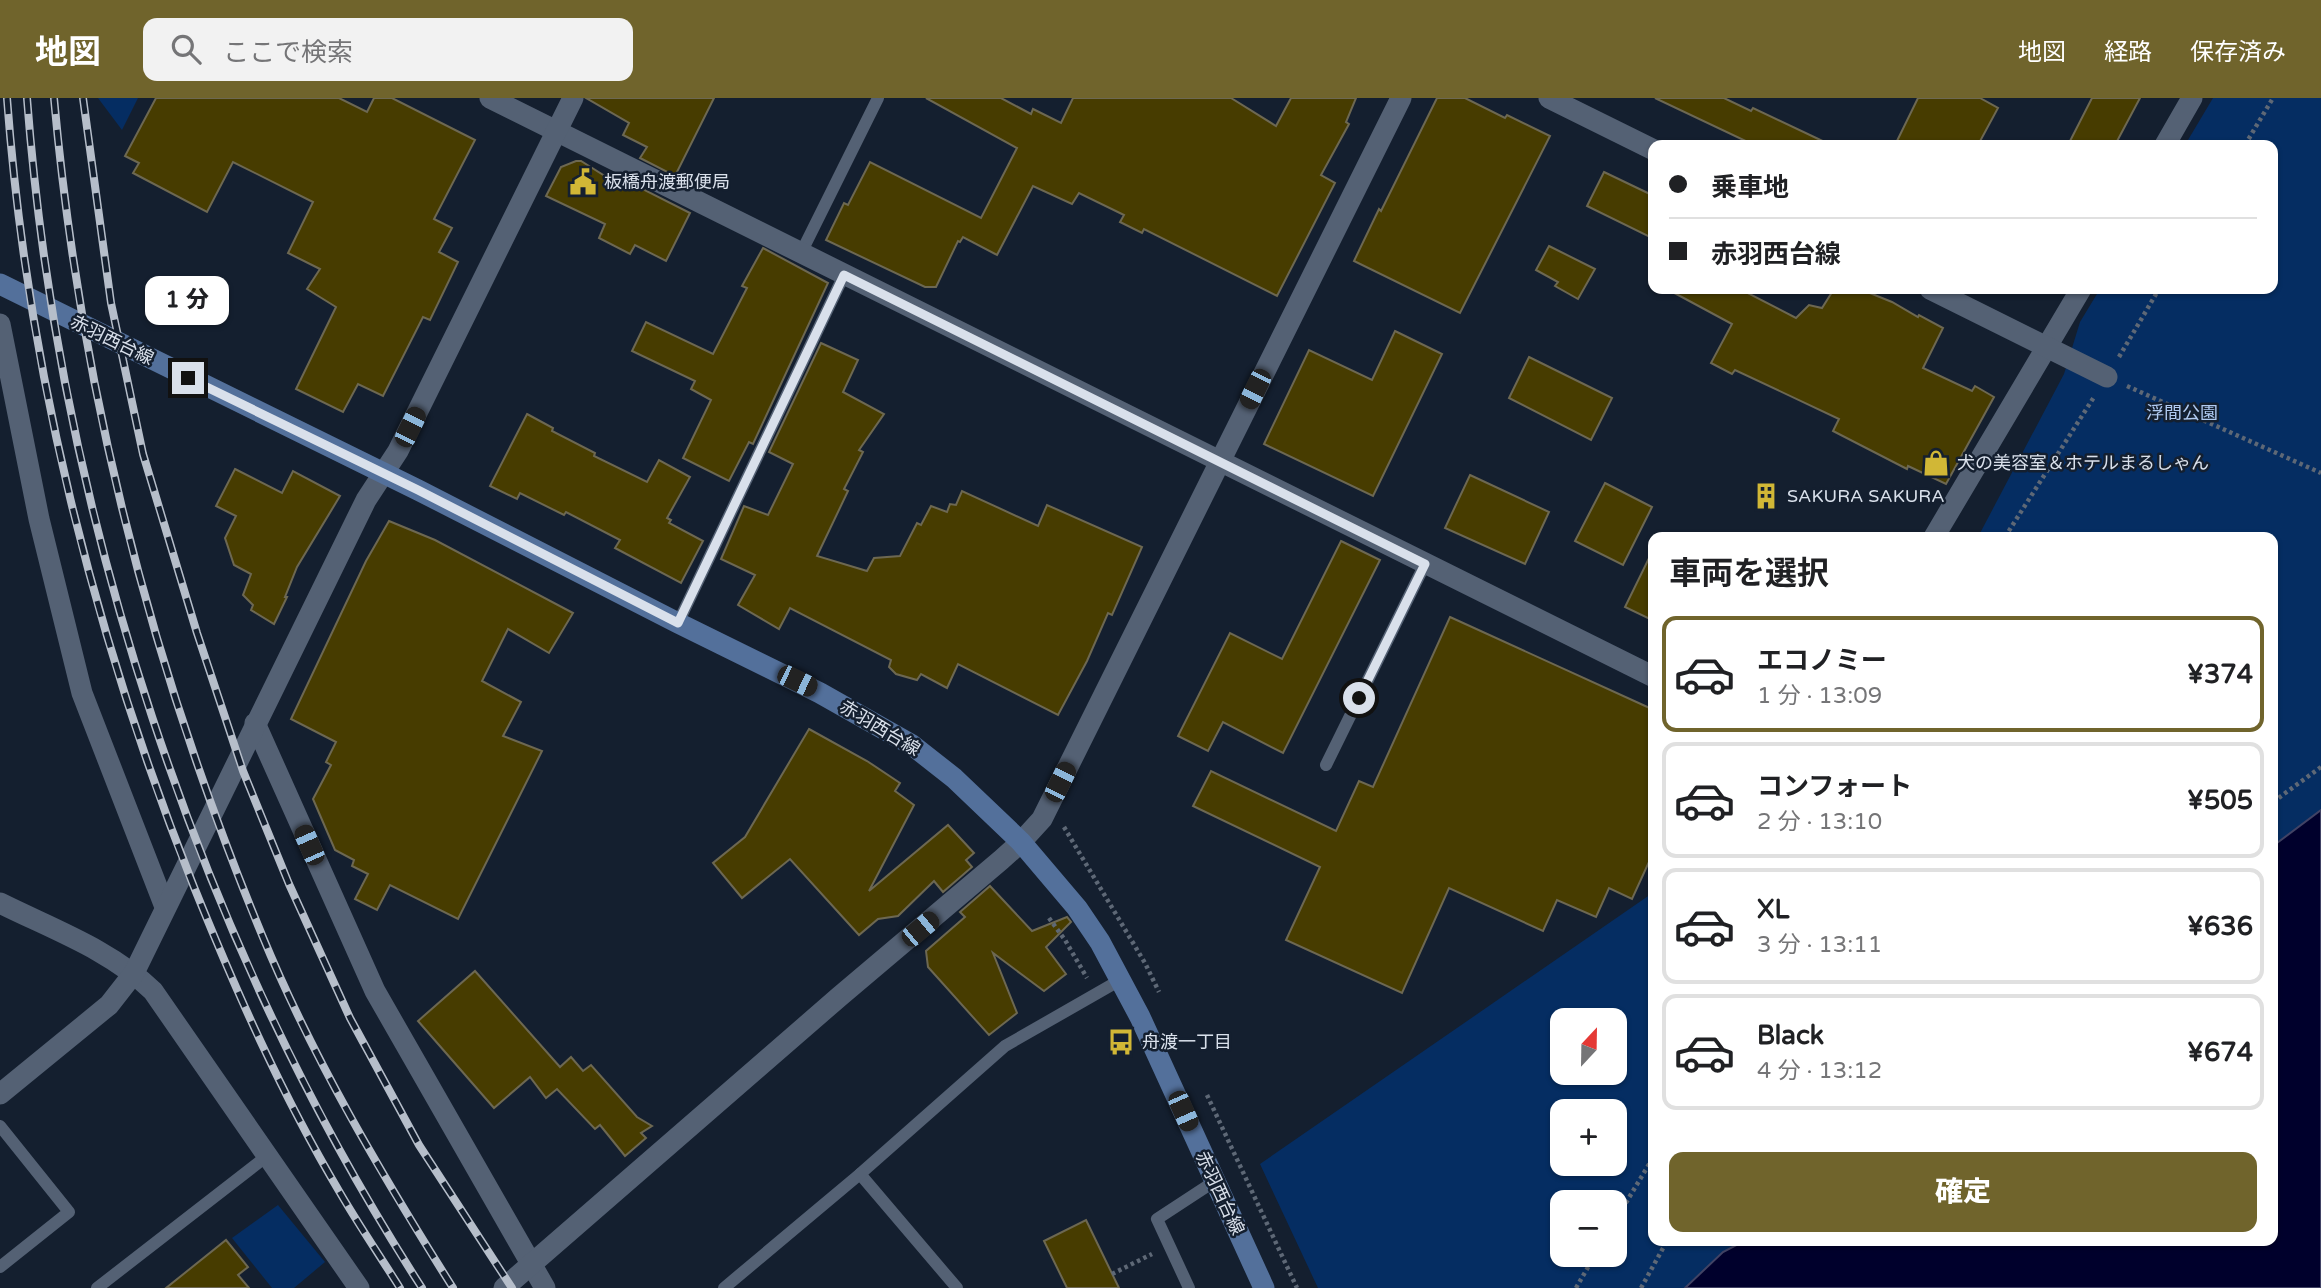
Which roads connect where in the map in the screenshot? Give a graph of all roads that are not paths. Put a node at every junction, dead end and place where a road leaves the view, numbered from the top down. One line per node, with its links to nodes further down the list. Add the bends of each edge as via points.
1 (490, 98): 7 (street)
2 (573, 98): 7 (street)
3 (878, 98): 10 (lane)
4 (1401, 98): 18 (street)
5 (1549, 98): 9 (street)
6 (2192, 98): 8 (street)
7 (556, 131): 10 (street); 19 (street)
8 (2168, 140)
9 (1648, 147)
10 (801, 253): 11 (street)
11 (844, 275): 18 (street); 22 (lane)
12 (0, 285): 19 (main road, 赤羽西台線)
13 (1940, 294): 16 (street)
14 (2078, 294): 16 (street)
15 (0, 324): 28 (street, via 39,519 82,693)
16 (2047, 347): 17 (street); 20 (street)
17 (2106, 377)
18 (1218, 461): 21 (street); 26 (street, via 1042,819)
19 (384, 474): 22 (main road, 赤羽西台線); 24 (street, via 366,500)
20 (1937, 532)
21 (1425, 564): 23 (street); 25 (lane)
22 (678, 623): 26 (main road, 赤羽西台線, via 820,693 912,745)
23 (1648, 674)
24 (255, 723): 28 (street); 36 (street, via 374,991)
25 (1326, 765)
26 (1021, 842): 30 (main road, 赤羽西台線, via 1077,908); 36 (street)
27 (0, 903): 29 (street)
28 (165, 906): 29 (street)
29 (134, 973): 31 (street, via 109,1005); 33 (street, via 153,991)
30 (1122, 979): 34 (lane, via 1005,1046); 35 (main road, 赤羽西台線)
31 (0, 1094)
32 (0, 1126): 37 (lane, via 69,1212)
33 (267, 1156): 39 (lane); 40 (street)
34 (860, 1174): 43 (lane); 44 (lane)
35 (1215, 1181): 38 (main road, 赤羽西台線); 45 (lane, via 1157,1219)
36 (530, 1264): 41 (street); 42 (street)
37 (0, 1267)
38 (1259, 1286)
39 (97, 1288)
40 (359, 1288)
41 (504, 1288)
42 (545, 1288)
43 (724, 1288)
44 (957, 1288)
45 (1189, 1288)

